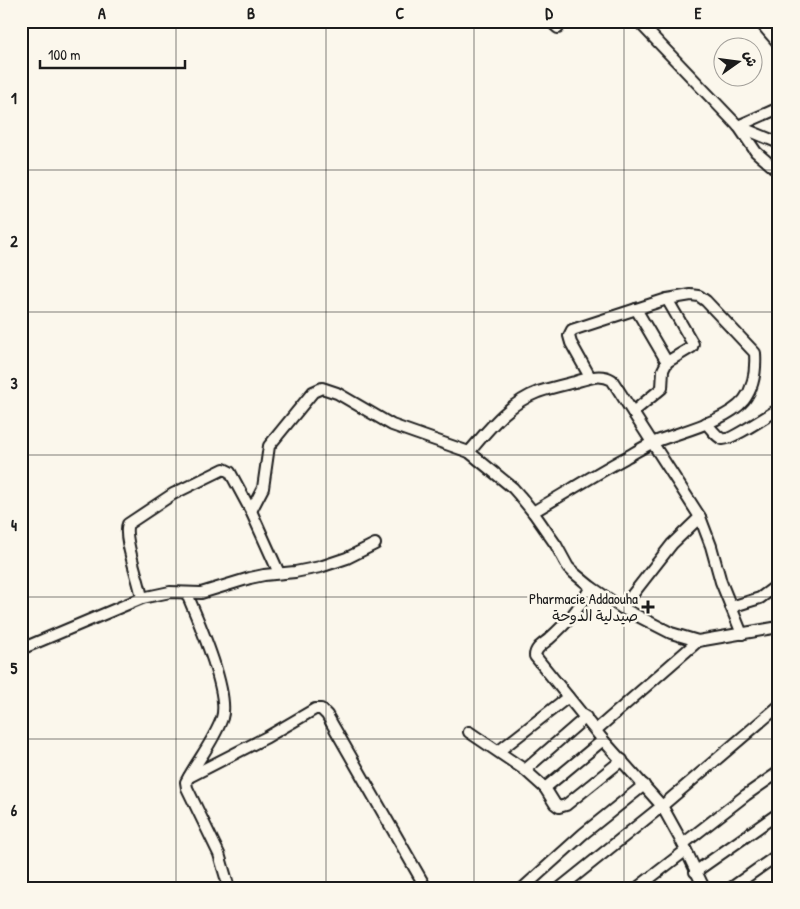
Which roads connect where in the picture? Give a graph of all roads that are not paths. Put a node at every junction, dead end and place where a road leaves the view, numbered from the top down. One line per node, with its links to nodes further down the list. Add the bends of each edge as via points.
1 (638, 21): 5 (street)
2 (758, 21): 3 (street)
3 (779, 44)
4 (779, 108): 5 (street)
5 (738, 126): 6 (street); 7 (street, via 756,152)
6 (779, 143)
7 (779, 172)
8 (667, 299): 9 (street); 10 (street, via 693,344); 14 (street, via 699,296 755,353 755,376 743,401)
9 (636, 309): 10 (street); 11 (street, via 572,330 571,343)
10 (667, 362): 13 (street, via 662,388)
11 (590, 377): 13 (street, via 612,380); 16 (street, via 538,392 513,406)
12 (779, 409): 14 (street, via 724,440)
13 (633, 412): 15 (street)
14 (706, 423): 15 (street)
15 (652, 443): 18 (street); 19 (street)
16 (469, 452): 17 (street, via 392,425 337,393 319,389 313,392 269,446 263,488); 18 (street, via 513,488)
17 (251, 511): 21 (street); 25 (street, via 230,472 224,469 172,494 133,520 126,528 126,538)
18 (533, 512): 23 (street, via 568,567)
19 (700, 517): 26 (street); 27 (street, via 672,544)
20 (375, 544): 21 (street, via 320,567)
21 (279, 574): 24 (street)
22 (779, 584): 26 (street, via 760,598)
23 (591, 587): 27 (street); 32 (street, via 578,611 534,654)
24 (187, 594): 25 (street, via 170,592); 42 (street, via 221,687 223,711 214,734)
25 (142, 598): 31 (street)
26 (731, 607): 29 (street)
27 (622, 608): 30 (street, via 672,633)
28 (779, 627): 29 (street)
29 (742, 634): 30 (street)
30 (698, 641): 35 (street)
31 (21, 649)
32 (568, 697): 34 (street); 38 (street)
33 (779, 706): 45 (street)
34 (586, 717): 35 (street); 40 (street)
35 (596, 730): 37 (street)
36 (469, 732): 38 (street)
37 (603, 740): 39 (street); 44 (street)
38 (499, 751): 40 (street)
39 (622, 760): 43 (street); 44 (street, via 563,806 557,806)
40 (525, 770): 44 (street)
41 (779, 772): 47 (street, via 746,795)
42 (189, 777): 50 (street, via 187,788 219,854); 51 (street, via 315,709 321,709)
43 (644, 785): 45 (street); 52 (street)
44 (545, 788)
45 (662, 806): 47 (street); 53 (street)
46 (779, 813): 49 (street)
47 (684, 848): 49 (street); 54 (street)
48 (779, 854): 56 (street)
49 (695, 872): 55 (street)
50 (229, 888)
51 (426, 888)
52 (523, 888)
53 (560, 888)
54 (638, 888)
55 (704, 888)
56 (731, 888)

